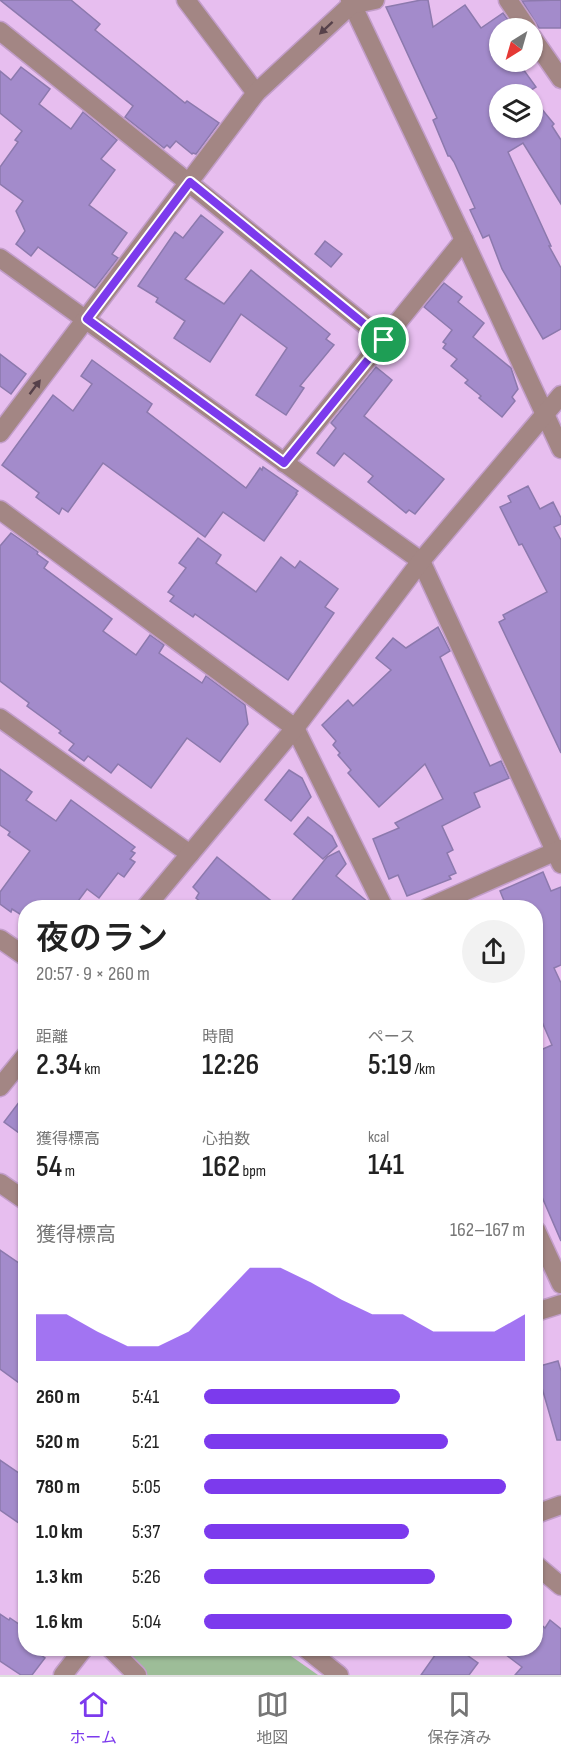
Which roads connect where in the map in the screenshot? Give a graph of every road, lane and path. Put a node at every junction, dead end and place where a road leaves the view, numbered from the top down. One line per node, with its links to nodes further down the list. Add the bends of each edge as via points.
1 (186, 0): 9 (street)
2 (375, 0): 4 (street)
3 (508, 0): 5 (street)
4 (351, 3): 9 (street, one-way to 9); 11 (street)
5 (520, 18)
6 (0, 31): 10 (street)
7 (543, 53): 8 (street)
8 (561, 80)
9 (256, 93): 10 (street)
10 (190, 182): 13 (street); 14 (street)
11 (464, 240): 14 (street); 16 (street)
12 (0, 258): 13 (street)
13 (87, 319): 17 (street, one-way to 13); 19 (street)
14 (384, 340): 19 (street)
15 (561, 395): 16 (street)
16 (545, 416): 18 (street); 21 (street)
17 (0, 434)
18 (561, 449)
19 (284, 463): 21 (street)
20 (0, 510): 23 (street)
21 (421, 561): 23 (street); 25 (street)
22 (0, 718): 24 (street)
23 (295, 728): 24 (street); 27 (street)
24 (190, 854): 26 (street)
25 (559, 855): 28 (street)
26 (152, 900)
27 (380, 900)
28 (447, 900)
29 (0, 939): 30 (street)
30 (18, 951)
31 (18, 1065): 32 (street)
32 (0, 1087)
33 (0, 1183): 34 (street)
34 (18, 1195)
35 (543, 1245): 36 (street)
36 (561, 1284)
37 (561, 1304): 38 (street)
38 (543, 1310)
39 (561, 1505): 40 (street)
40 (543, 1511)
41 (543, 1571): 42 (street)
42 (561, 1586)
43 (78, 1656): 46 (street)
44 (118, 1656): 47 (street)
45 (315, 1656): 48 (street)
46 (63, 1675)
47 (137, 1675)
48 (339, 1675)

